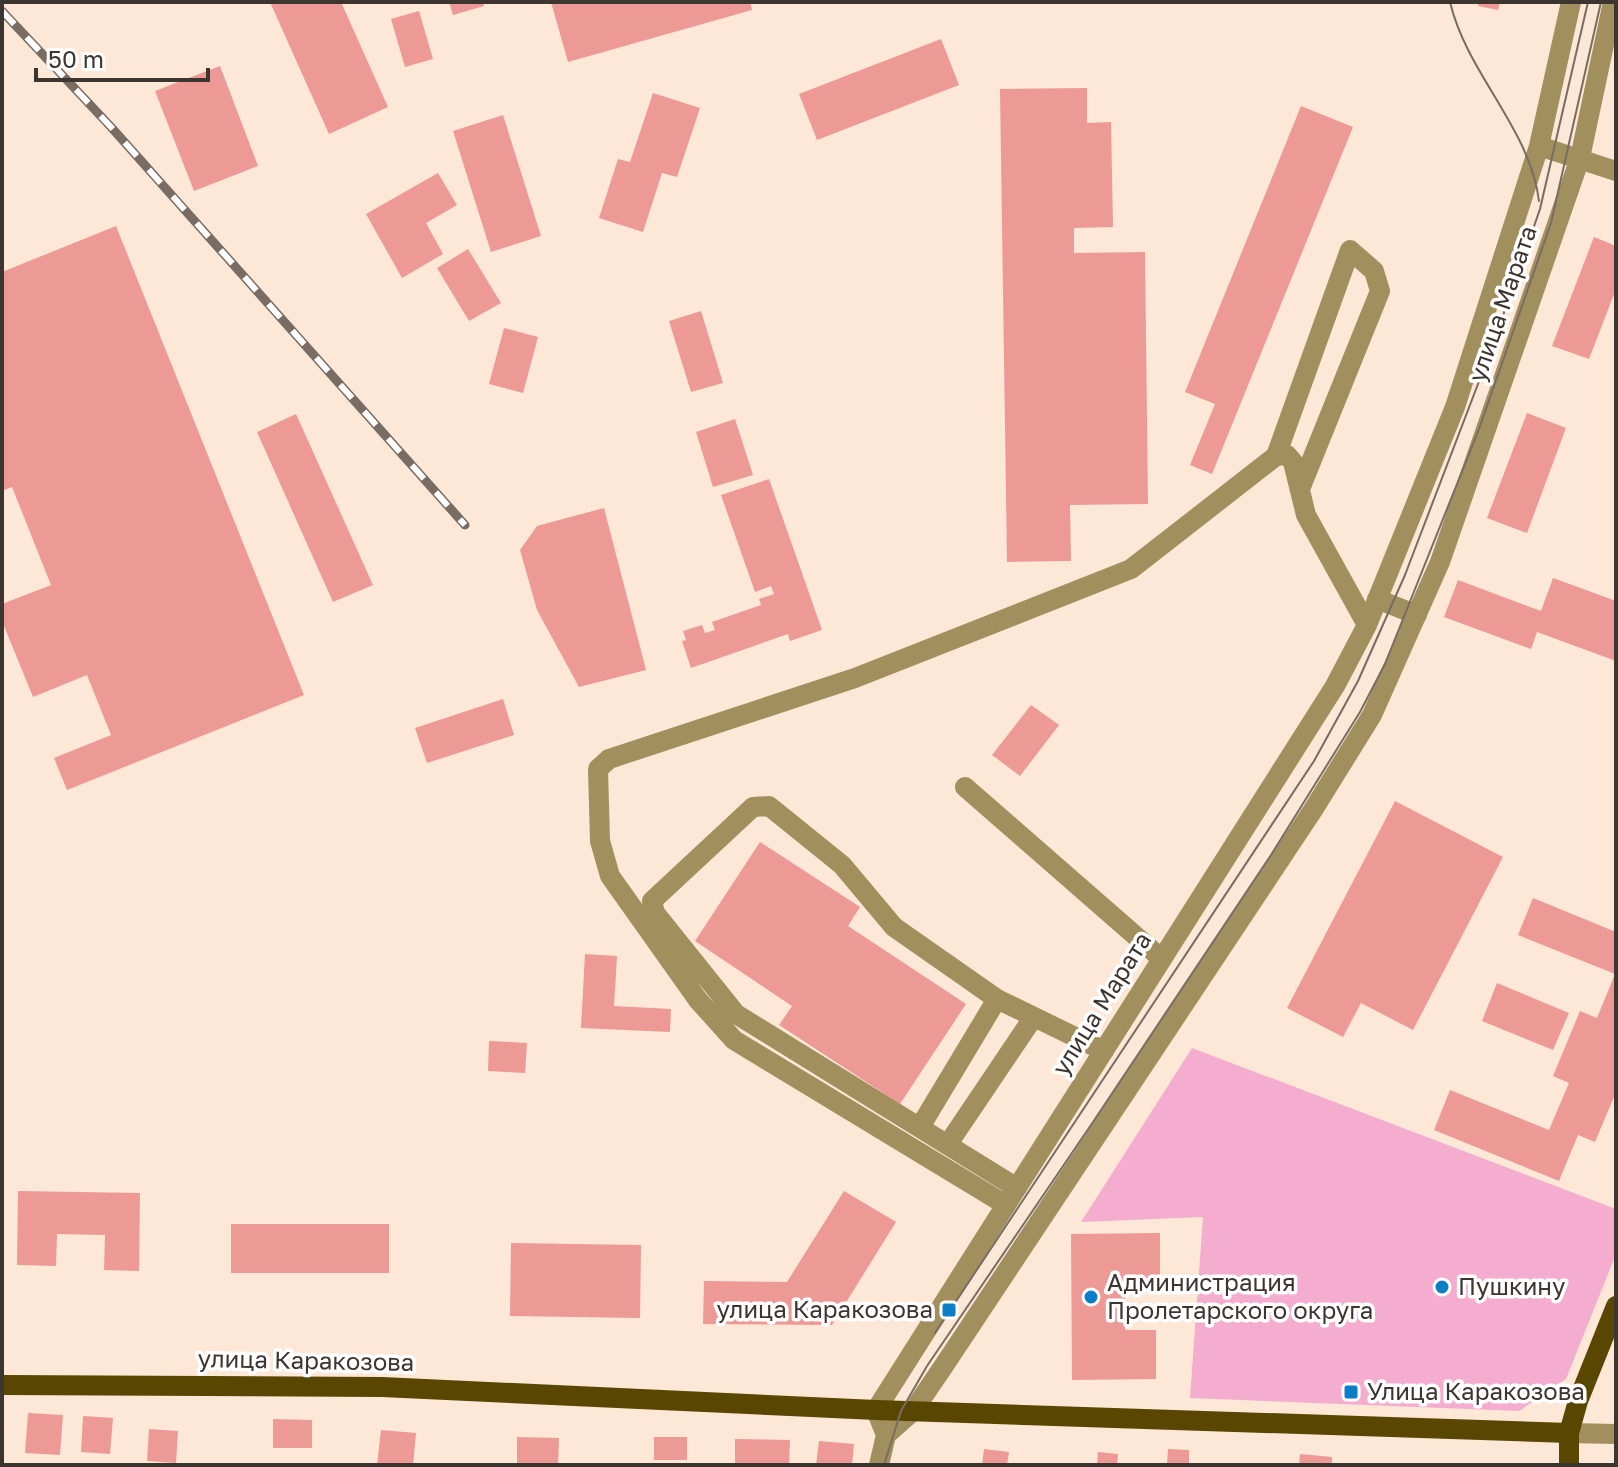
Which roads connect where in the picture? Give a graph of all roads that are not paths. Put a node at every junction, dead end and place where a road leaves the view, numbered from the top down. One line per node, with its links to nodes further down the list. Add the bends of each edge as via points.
1 (1571, 2): 3 (street, улица Марата)
2 (1613, 2): 4 (street, улица Марата)
3 (1539, 146): 4 (street); 8 (street, улица Марата, via 1455,407)
4 (1580, 158): 5 (street); 9 (street, улица Марата)
5 (1616, 171)
6 (1276, 456): 7 (street, via 1287,455 1293,462); 7 (street, via 1350,250 1374,271 1380,291); 19 (street, via 1131,569 855,678 609,759 598,769 600,841 610,876 698,1000 734,1040)
7 (1300, 489): 10 (street, via 1306,515)
8 (1377, 599): 9 (street); 10 (street, улица Марата)
9 (1417, 615): 23 (street, улица Марата, via 1372,715 1313,810)
10 (1367, 625): 12 (street, улица Марата, via 1335,686)
11 (965, 787): 12 (street)
12 (1162, 959): 15 (street, улица Марата)
13 (997, 999): 14 (street); 16 (street); 16 (street, via 894,927 842,865 769,806 753,807 652,901 655,913 736,1014)
14 (1033, 1018): 15 (street); 17 (street)
15 (1104, 1051): 18 (street, улица Марата)
16 (920, 1127): 17 (street)
17 (948, 1144): 18 (street)
18 (1017, 1188): 19 (street, улица Марата)
19 (1006, 1205): 22 (street, улица Марата)
20 (1616, 1306): 24 (main road)
21 (2, 1385): 22 (main road, улица Каракозова, via 382,1387)
22 (876, 1410): 23 (main road, улица Каракозова); 26 (street)
23 (913, 1411): 24 (main road, улица Каракозова); 26 (street, улица Марата)
24 (1569, 1433): 25 (street, улица Каракозова); 28 (main road)
25 (1616, 1434)
26 (886, 1435): 27 (street)
27 (879, 1465)
28 (1569, 1465)

